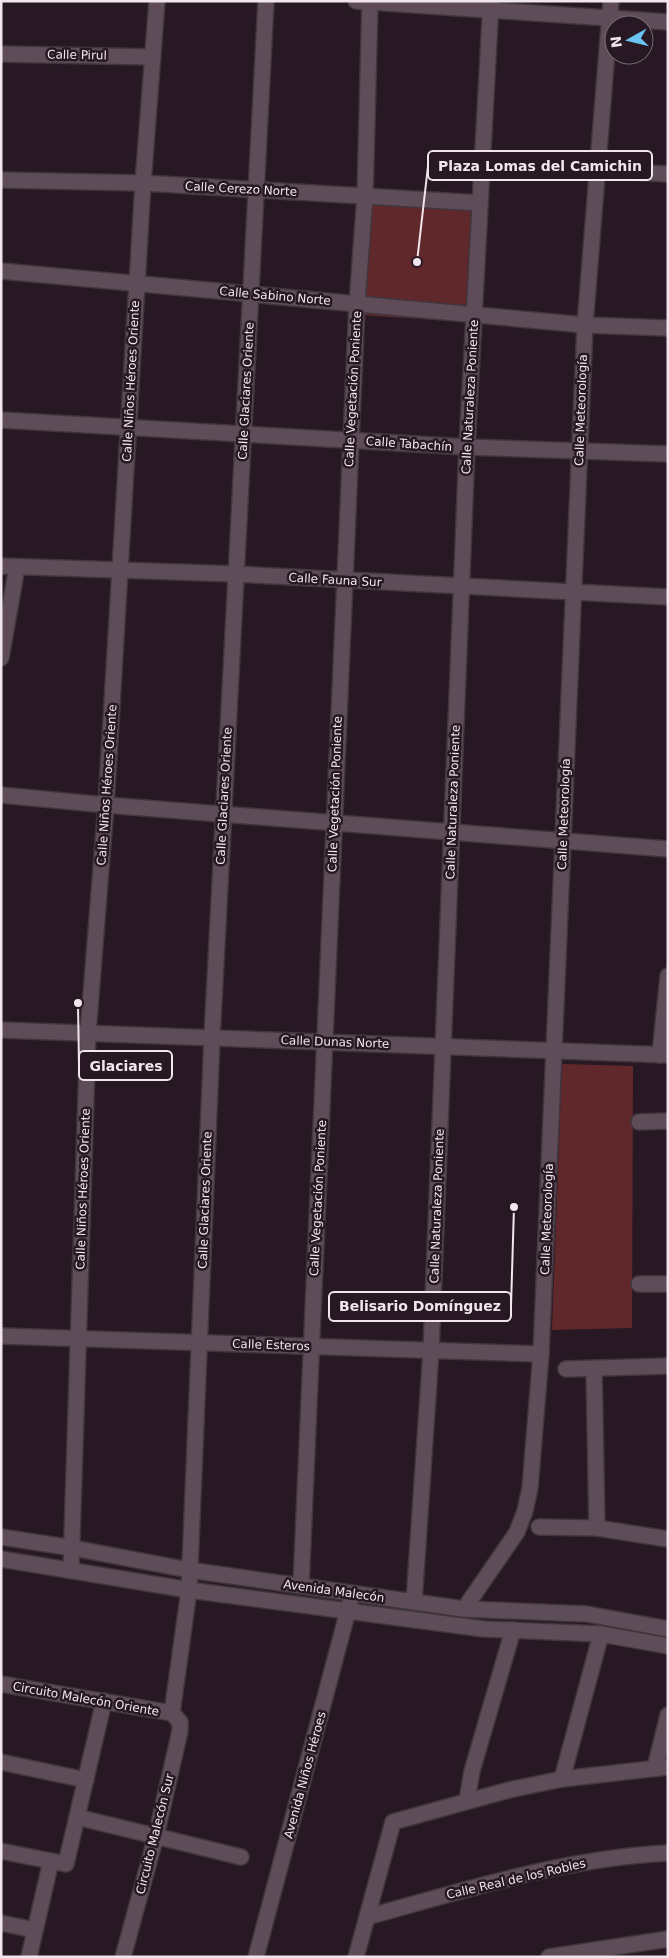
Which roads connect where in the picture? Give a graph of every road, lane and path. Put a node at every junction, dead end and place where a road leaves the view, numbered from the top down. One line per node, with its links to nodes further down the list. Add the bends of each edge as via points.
1 (157, 1): 11 (street, Calle Niños Héroes Oriente)
2 (266, 1): 18 (street, Calle Glaciares Oriente)
3 (611, 1): 6 (street, Calle Meteorología)
4 (370, 2): 5 (street); 19 (street, Calle Vegetación Poniente)
5 (491, 6): 7 (street); 13 (street, Calle Naturaleza Poniente)
6 (610, 15)
7 (604, 17)
8 (654, 21): 9 (street)
9 (668, 22)
10 (1, 54): 11 (street, Calle Pirul)
11 (153, 57): 17 (street, Calle Niños Héroes Oriente)
12 (606, 65): 14 (street, Calle Meteorología)
13 (483, 164): 14 (street); 20 (street, Calle Naturaleza Poniente)
14 (598, 170): 15 (street); 26 (street, Calle Meteorología)
15 (668, 174)
16 (1, 180): 17 (street, Calle Cerezo Norte)
17 (143, 183): 18 (street, Calle Cerezo Norte); 22 (street, Calle Niños Héroes Oriente)
18 (256, 189): 19 (street, Calle Cerezo Norte); 23 (street, Calle Glaciares Oriente)
19 (365, 196): 20 (street, Calle Cerezo Norte); 24 (street, Calle Vegetación Poniente)
20 (480, 203): 25 (street, Calle Naturaleza Poniente)
21 (1, 271): 22 (street, Calle Sabino Norte)
22 (137, 283): 23 (street, Calle Sabino Norte); 29 (street, Calle Niños Héroes Oriente)
23 (251, 294): 24 (street, Calle Sabino Norte); 30 (street, Calle Glaciares Oriente)
24 (357, 304): 25 (street, Calle Sabino Norte); 31 (street, Calle Vegetación Poniente)
25 (474, 314): 26 (street, Calle Sabino Norte); 32 (street, Calle Naturaleza Poniente)
26 (585, 325): 27 (street, Calle Sabino Norte); 33 (street, Calle Meteorología)
27 (668, 328)
28 (1, 420): 29 (street, Calle Tabachín)
29 (128, 427): 30 (street, Calle Tabachín); 37 (street, Calle Niños Héroes Oriente)
30 (243, 434): 31 (street, Calle Tabachín); 38 (street, Calle Glaciares Oriente)
31 (351, 440): 32 (street, Calle Tabachín); 39 (street, Calle Vegetación Poniente)
32 (468, 447): 33 (street, Calle Tabachín); 40 (street, Calle Naturaleza Poniente)
33 (580, 451): 34 (street, Calle Tabachín); 41 (street, Calle Meteorología)
34 (668, 454)
35 (1, 566): 36 (street, Calle Fauna Sur)
36 (17, 567): 37 (street, Calle Fauna Sur); 43 (street)
37 (119, 570): 38 (street, Calle Fauna Sur); 45 (street, Calle Niños Héroes Oriente)
38 (236, 574): 39 (street, Calle Fauna Sur); 46 (street, Calle Glaciares Oriente)
39 (345, 580): 40 (street, Calle Fauna Sur); 47 (street, Calle Vegetación Poniente)
40 (462, 586): 41 (street, Calle Fauna Sur); 48 (street, Calle Naturaleza Poniente)
41 (574, 592): 42 (street, Calle Fauna Sur); 49 (street, Calle Meteorología)
42 (668, 597)
43 (1, 658)
44 (1, 795): 45 (street)
45 (106, 806): 46 (street); 53 (street, Calle Niños Héroes Oriente)
46 (223, 814): 47 (street); 54 (street, Calle Glaciares Oriente)
47 (334, 823): 48 (street); 55 (street, Calle Vegetación Poniente)
48 (452, 832): 49 (street); 56 (street, Calle Naturaleza Poniente)
49 (563, 840): 50 (street); 57 (street, Calle Meteorología)
50 (668, 849)
51 (668, 976): 58 (street)
52 (1, 1030): 53 (street, Calle Dunas Norte)
53 (88, 1033): 54 (street, Calle Dunas Norte); 64 (street, Calle Niños Héroes Oriente)
54 (212, 1038): 55 (street, Calle Dunas Norte); 65 (street, Calle Glaciares Oriente)
55 (325, 1042): 56 (street, Calle Dunas Norte); 66 (street, Calle Vegetación Poniente)
56 (444, 1046): 57 (street, Calle Dunas Norte); 67 (street, Calle Naturaleza Poniente)
57 (554, 1050): 58 (street, Calle Dunas Norte); 68 (street, Calle Meteorología)
58 (664, 1055)
59 (668, 1121): 60 (street)
60 (639, 1122)
61 (638, 1284): 62 (street)
62 (668, 1284)
63 (1, 1336): 64 (street, Calle Esteros)
64 (79, 1339): 65 (street, Calle Esteros); 76 (street, Calle Niños Héroes Oriente)
65 (199, 1343): 66 (street, Calle Esteros); 79 (street, Calle Glaciares Oriente)
66 (311, 1346): 67 (street, Calle Esteros); 80 (street, Calle Vegetación Poniente)
67 (431, 1351): 68 (street, Calle Esteros); 83 (street, Calle Naturaleza Poniente)
68 (541, 1354): 84 (street, Calle Meteorología, via 530,1488 525,1511 517,1532)
69 (668, 1366): 70 (street)
70 (594, 1368): 71 (street); 73 (street)
71 (566, 1369)
72 (539, 1527): 73 (street)
73 (597, 1528): 75 (street)
74 (1, 1537): 76 (street, Avenida Malecón)
75 (668, 1539)
76 (73, 1548): 78 (street, Calle Niños Héroes Oriente); 79 (street, Avenida Malecón)
77 (1, 1559): 78 (street, Avenida Malecón)
78 (72, 1569): 81 (street, Avenida Malecón)
79 (189, 1570): 80 (street, Avenida Malecón); 81 (street, Calle Glaciares Oriente)
80 (301, 1586): 82 (street, Avenida Malecón)
81 (189, 1590): 85 (street, Avenida Malecón); 92 (street, Calle Glaciares Oriente)
82 (352, 1593): 83 (street, Avenida Malecón); 85 (street, Avenida Niños Héroes)
83 (414, 1602): 84 (street, Avenida Malecón)
84 (464, 1609): 86 (street, Avenida Malecón, via 587,1614)
85 (348, 1611): 87 (street, Avenida Malecón); 111 (street, Avenida Niños Héroes)
86 (668, 1629)
87 (513, 1630): 88 (street, Avenida Malecón); 98 (street, via 472,1771)
88 (601, 1634): 89 (street, Avenida Malecón); 96 (street)
89 (668, 1646)
90 (2, 1687): 91 (street, Circuito Malecón Oriente)
91 (104, 1701): 92 (street, Circuito Malecón Oriente); 97 (street)
92 (172, 1713): 100 (street, Circuito Malecón Sur, via 180,1722 180,1731)
93 (668, 1715): 95 (street)
94 (1, 1762): 97 (street)
95 (661, 1767): 96 (street)
96 (562, 1779): 98 (street)
97 (86, 1780): 99 (street)
98 (467, 1800): 105 (street, via 397,1820)
99 (77, 1817): 100 (street); 104 (street, via 66,1864)
100 (156, 1836): 103 (street); 110 (street, Circuito Malecón Sur)
101 (1, 1851): 104 (street)
102 (668, 1853): 105 (street, Calle Real de los Robles, via 572,1864)
103 (241, 1857)
104 (51, 1861): 107 (street)
105 (367, 1917): 112 (street)
106 (1, 1923): 107 (street)
107 (35, 1930): 109 (street)
108 (668, 1939): 113 (street)
109 (29, 1957)
110 (123, 1957)
111 (256, 1957)
112 (356, 1957)
113 (550, 1957)

